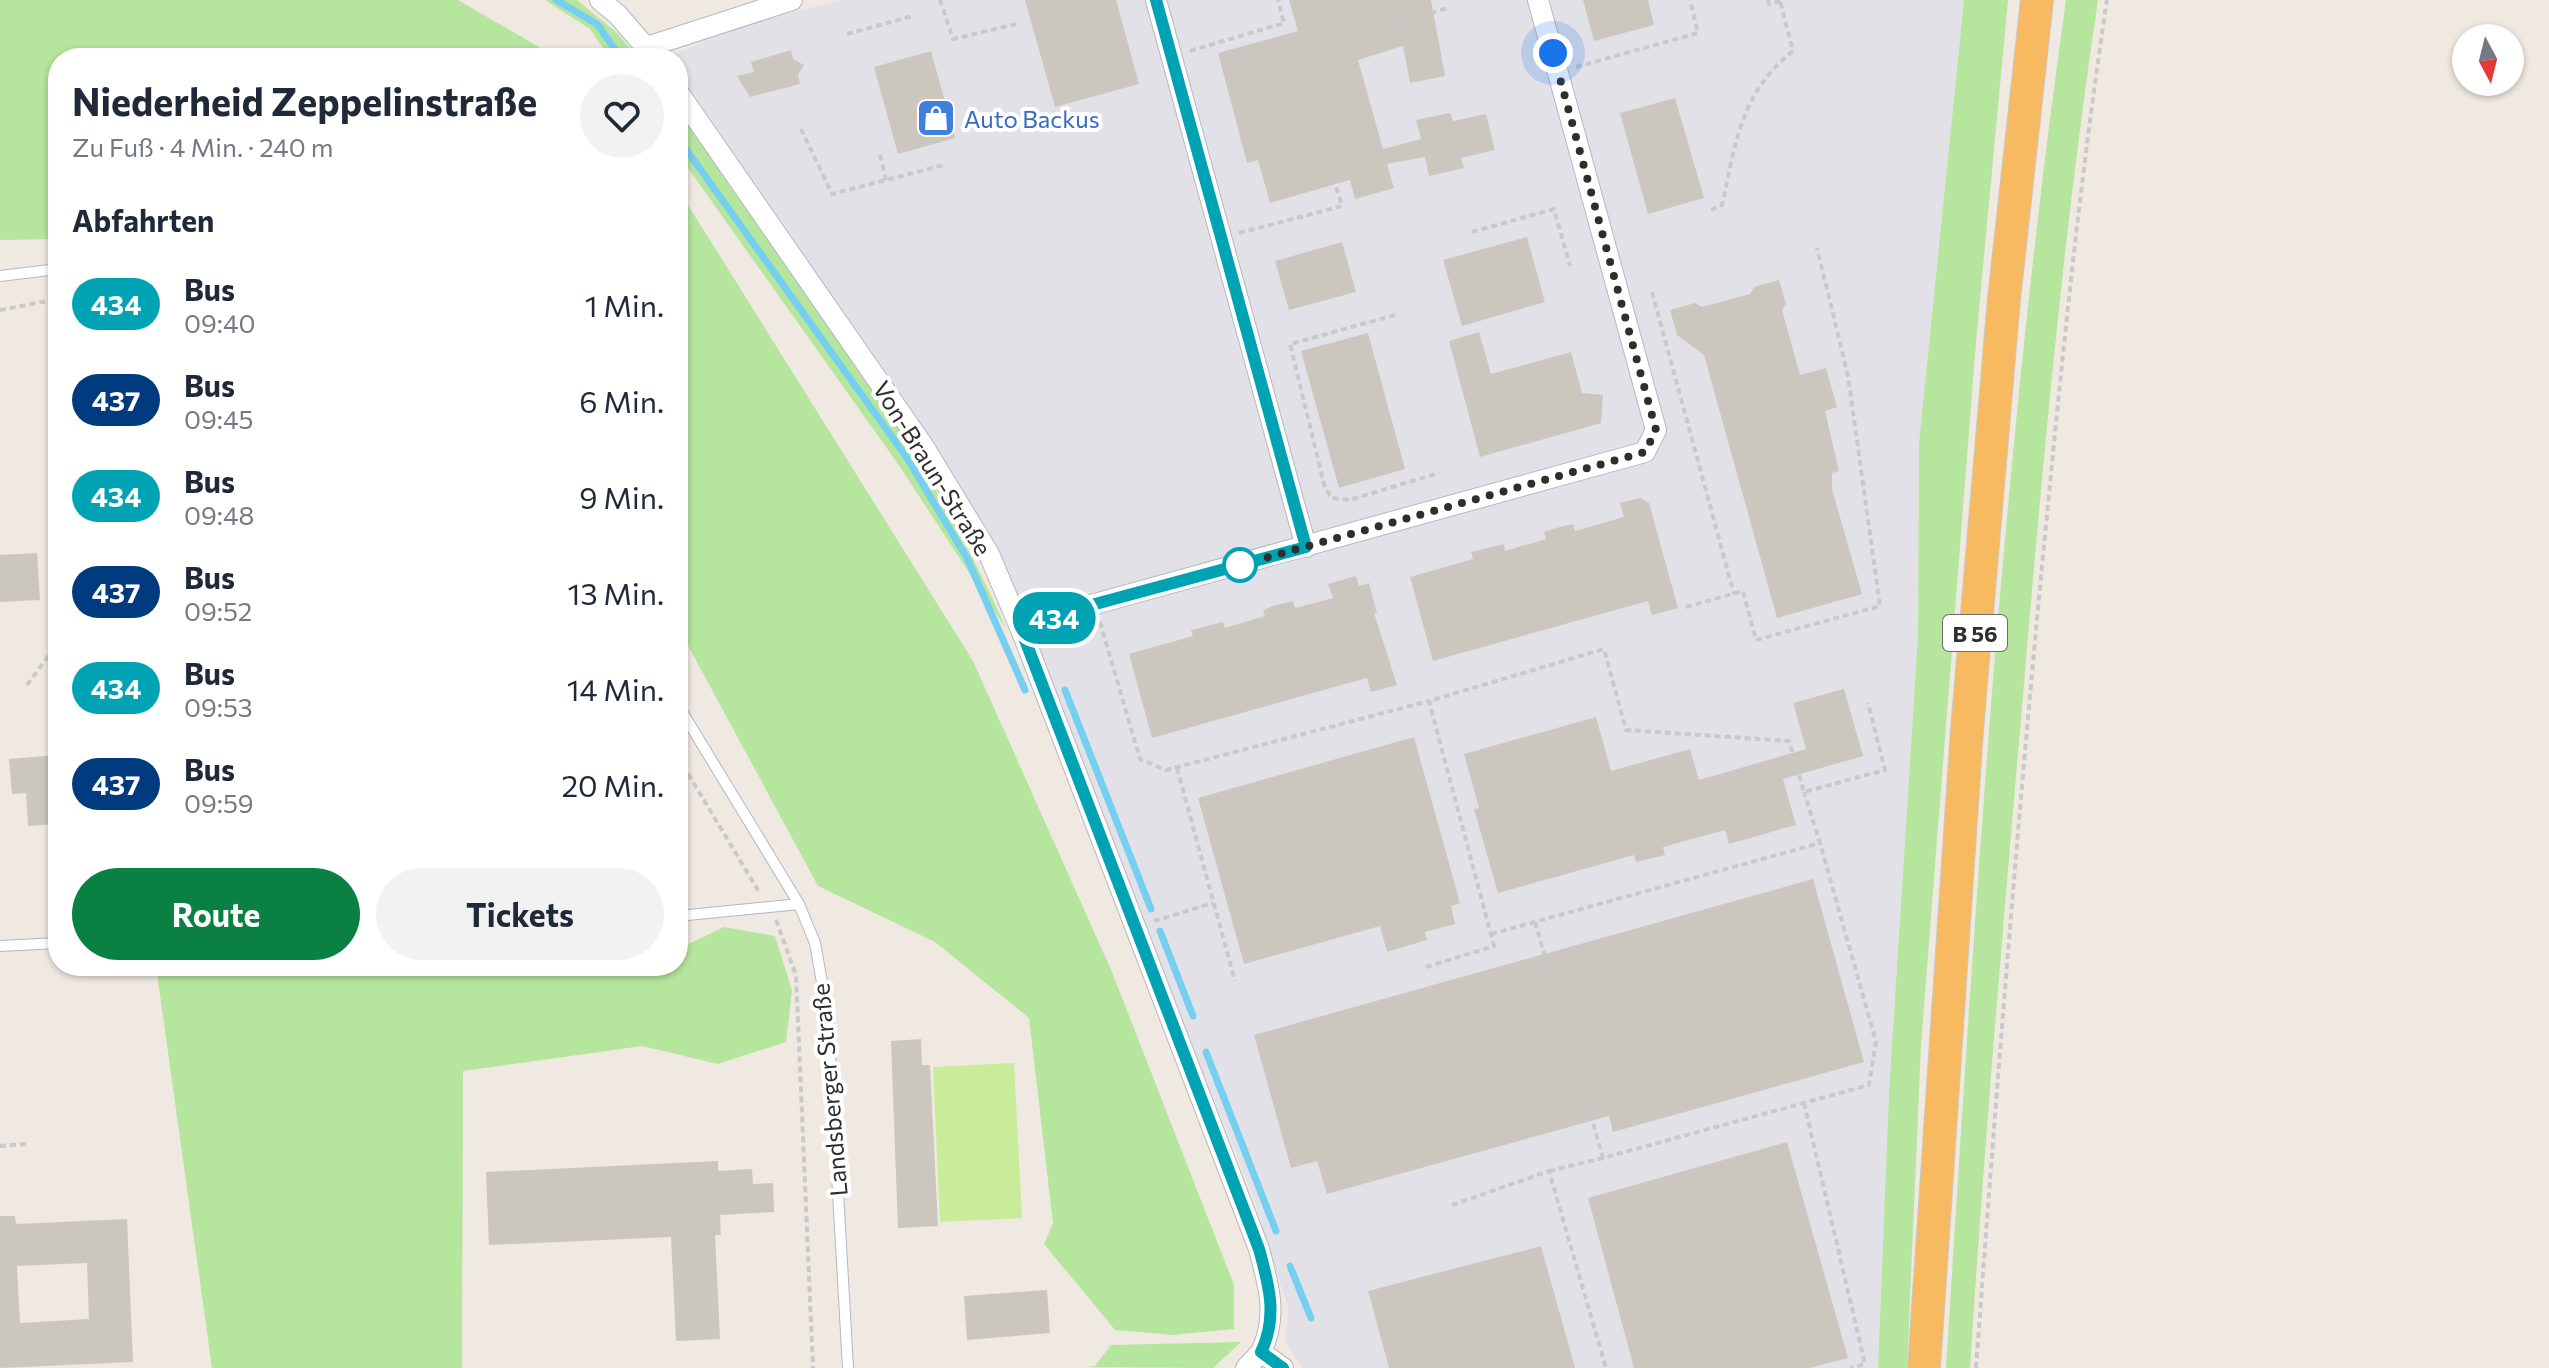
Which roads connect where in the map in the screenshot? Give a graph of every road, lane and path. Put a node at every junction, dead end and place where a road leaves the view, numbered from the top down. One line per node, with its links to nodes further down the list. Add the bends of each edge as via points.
1 (600, 0): 17 (street)
2 (792, 0): 18 (street)
3 (940, 0): 15 (path, via 953,39)
4 (1156, 0): 19 (street)
5 (1278, 0): 19 (path, via 1284,23)
6 (1389, 0): 13 (path, via 1396,23)
7 (1538, 0): 20 (street)
8 (1690, 0): 20 (path, via 1698,33)
9 (1768, 0): 12 (path)
10 (2037, 0): 77 (highway, B 56, via 2005,284 1968,716)
11 (2107, 0): 78 (path, via 2081,173 2012,880)
12 (1782, 1): 27 (path, via 1793,51 1755,89 1741,121 1722,205)
13 (1448, 8)
14 (913, 16): 16 (path)
15 (1020, 23)
16 (847, 34)
17 (647, 48)
18 (662, 48)
19 (1172, 57): 29 (street)
20 (1558, 72): 39 (street, via 1656,430 1652,444 1645,452)
21 (688, 106): 43 (street, Von-Braun-Straße, via 924,447 989,554)
22 (801, 129): 26 (path, via 832,194)
23 (880, 155): 26 (path)
24 (944, 165): 26 (path)
25 (1332, 173): 29 (path, via 1342,206)
26 (886, 180)
27 (1711, 210)
28 (1472, 232): 31 (path, via 1554,209)
29 (1222, 238): 39 (street)
30 (1817, 248): 40 (path, via 1848,376 1880,606 1756,640 1743,591)
31 (1570, 266)
32 (48, 270): 33 (lane)
33 (0, 276)
34 (1652, 292): 40 (path)
35 (48, 301): 36 (path)
36 (0, 310)
37 (1395, 315): 38 (path, via 1290,344 1325,488 1332,498 1349,500)
38 (1439, 473)
39 (1306, 547): 41 (street)
40 (1734, 594): 42 (path)
41 (1095, 605): 43 (street); 49 (path, via 1140,759 1166,770)
42 (1686, 607)
43 (1022, 632): 58 (street, Von-Braun-Straße)
44 (48, 657): 45 (path)
45 (27, 685)
46 (1429, 701): 49 (path); 51 (path, via 1604,649 1626,730 1789,741); 59 (path)
47 (1868, 703): 51 (path, via 1885,770)
48 (688, 721): 54 (lane, Landsberger Straße)
49 (1177, 768): 53 (path)
50 (688, 774): 55 (path)
51 (1804, 792): 52 (path)
52 (1820, 843): 57 (path); 64 (path, via 1876,1042 1869,1085)
53 (1213, 903): 58 (path); 63 (path)
54 (799, 904): 55 (lane); 72 (lane, Landsberger Straße, via 815,943 828,1016)
55 (769, 909): 56 (lane); 71 (path, via 782,930 796,975)
56 (688, 915)
57 (1535, 922): 59 (path); 67 (path)
58 (1134, 927): 70 (street, Von-Braun-Straße, via 1259,1249 1273,1310)
59 (1491, 935): 62 (path, via 1494,946)
60 (48, 944): 61 (lane)
61 (0, 946)
62 (1426, 967)
63 (1235, 981)
64 (1804, 1103): 67 (path); 76 (path, via 1865,1364)
65 (26, 1144): 66 (path)
66 (0, 1146)
67 (1603, 1158): 68 (path)
68 (1549, 1171): 69 (path); 75 (path)
69 (1452, 1205)
70 (1261, 1352): 73 (street); 74 (street)
71 (813, 1368)
72 (848, 1368)
73 (1246, 1368)
74 (1283, 1368)
75 (1606, 1368)
76 (1850, 1368)
77 (1924, 1368)
78 (1976, 1368)

